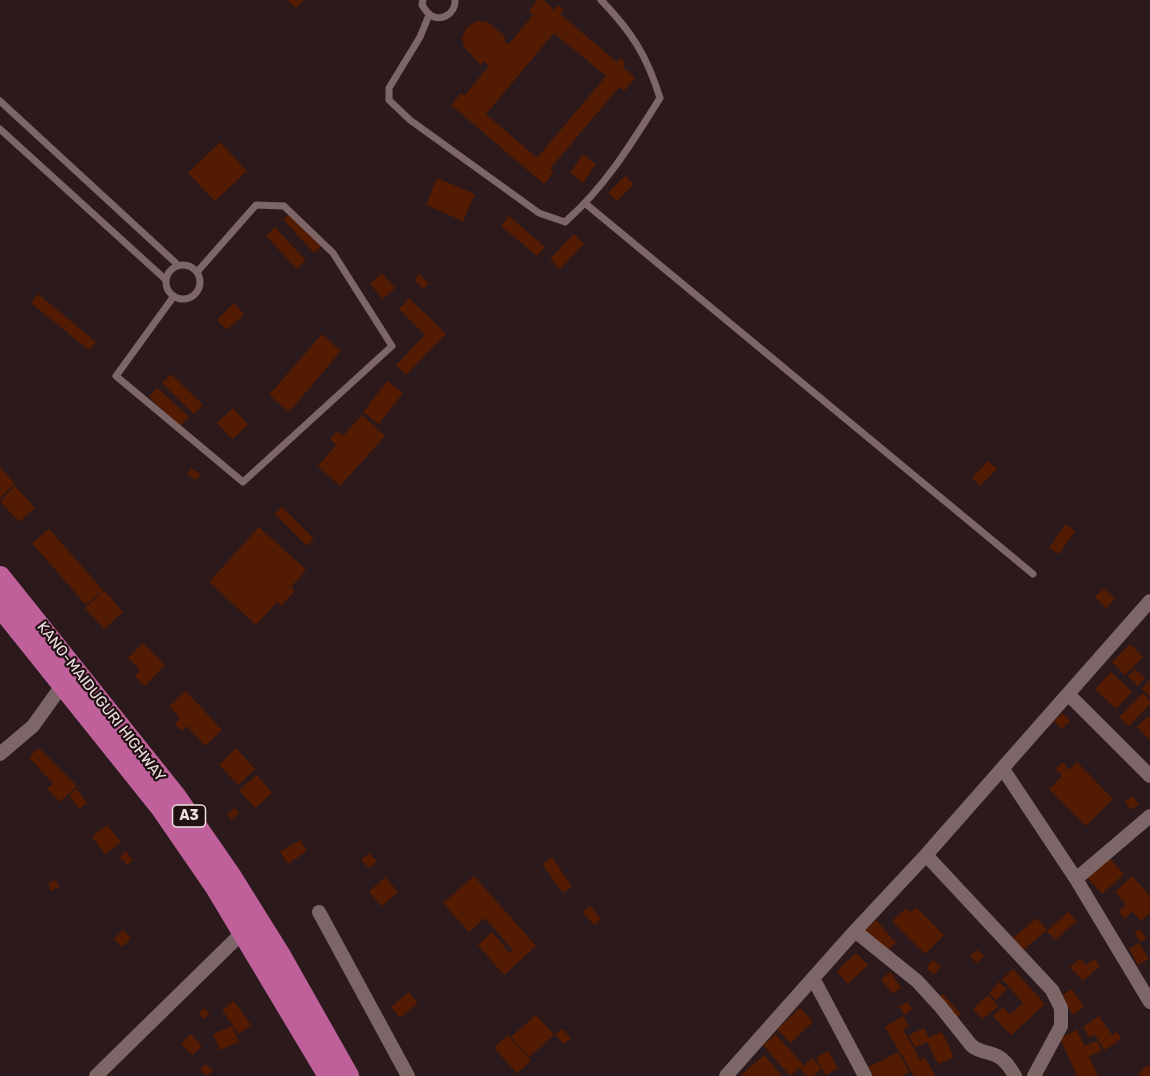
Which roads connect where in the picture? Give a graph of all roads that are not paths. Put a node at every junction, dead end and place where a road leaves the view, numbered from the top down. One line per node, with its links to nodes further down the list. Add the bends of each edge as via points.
1 (456, 0): 4 (lane, via 451,14 440,18)
2 (601, 0): 7 (lane, via 625,25 651,68 660,98)
3 (421, 2): 4 (lane)
4 (429, 15): 7 (lane, via 420,38 389,88 389,100 410,120 538,213 565,222)
5 (0, 101): 8 (lane)
6 (0, 129): 10 (lane)
7 (586, 204): 12 (lane)
8 (178, 265): 9 (lane); 10 (lane)
9 (197, 272): 11 (lane, via 200,283 196,293 185,298); 11 (lane, via 256,205 284,206 333,253 392,346 243,482 116,376)
10 (166, 280): 11 (lane)
11 (174, 296)
12 (1033, 574)
13 (0, 577): 33 (highway, KANO-MAIDUGURI HIGHWAY / A3, via 175,796 279,954)
14 (1150, 601): 16 (street)
15 (0, 606): 18 (highway, KANO-MAIDUGURI HIGHWAY / A3)
16 (1137, 615): 17 (street); 19 (street)
17 (1150, 624)
18 (63, 684): 20 (street, via 33,726); 27 (highway, KANO-MAIDUGURI HIGHWAY / A3, via 160,807)
19 (1069, 695): 21 (street); 22 (street)
20 (0, 754)
21 (1003, 769): 24 (street); 25 (street)
22 (1150, 776)
23 (1150, 816): 25 (street)
24 (926, 855): 28 (street); 38 (street, via 1052,990 1061,1008 1061,1026)
25 (1076, 879): 30 (street)
26 (319, 912): 34 (street)
27 (243, 932): 31 (street); 32 (highway, KANO-MAIDUGURI HIGHWAY / A3)
28 (855, 932): 29 (street); 37 (street, via 917,981 970,1045 1000,1057)
29 (814, 980): 35 (street); 36 (street)
30 (1150, 1002)
31 (96, 1076)
32 (329, 1076)
33 (348, 1076)
34 (408, 1076)
35 (726, 1076)
36 (865, 1076)
37 (1015, 1076)
38 (1034, 1076)

